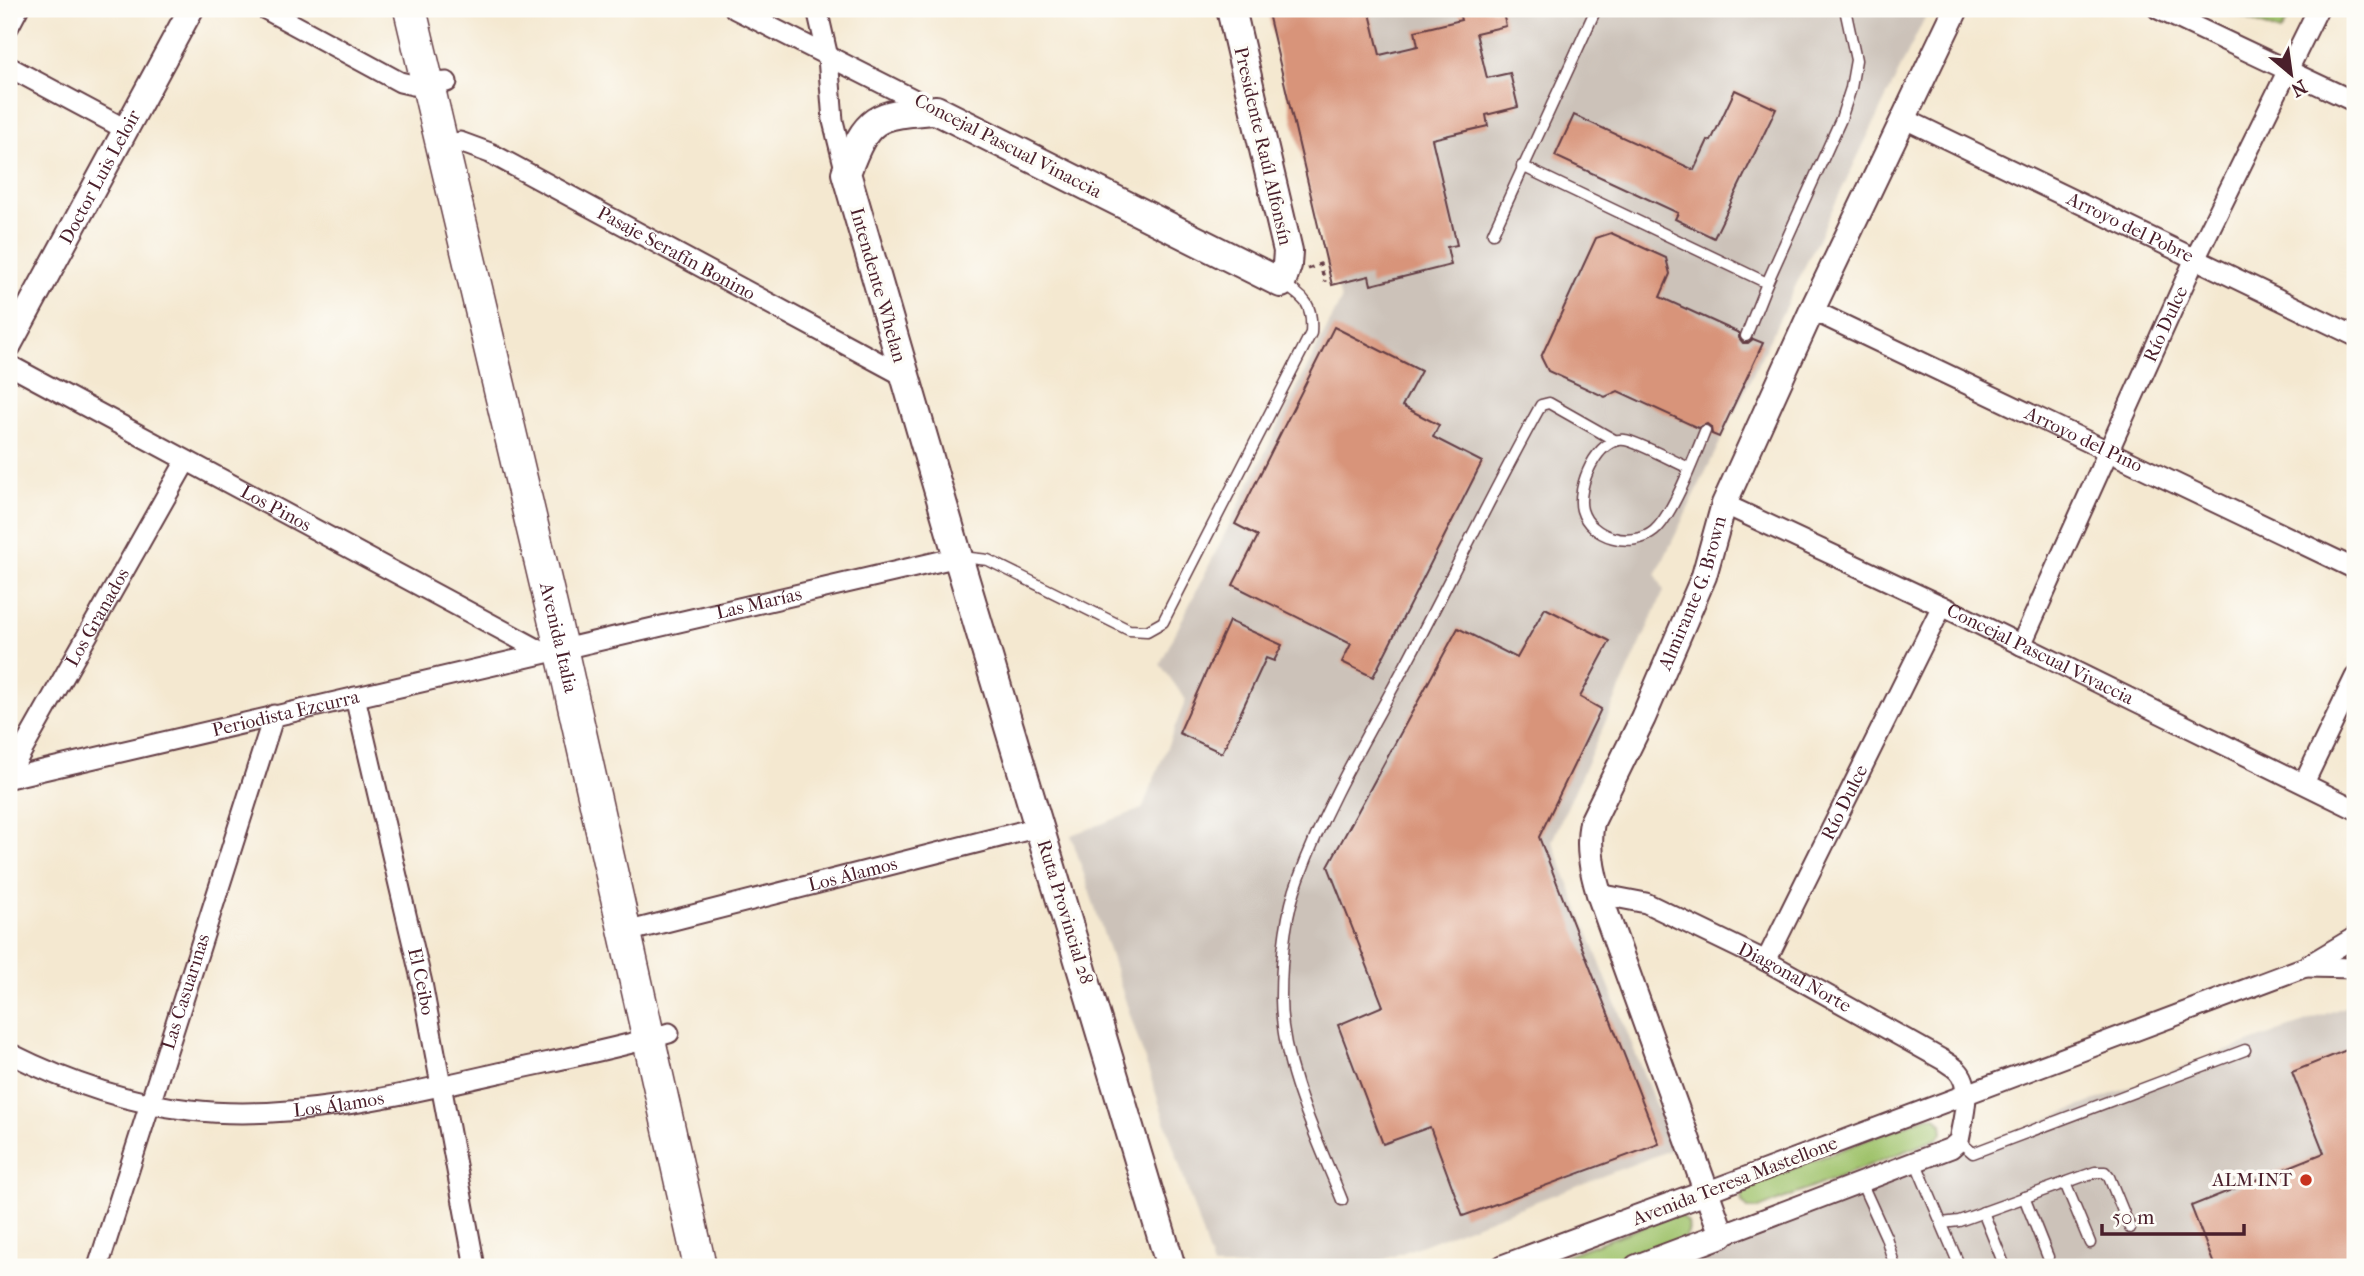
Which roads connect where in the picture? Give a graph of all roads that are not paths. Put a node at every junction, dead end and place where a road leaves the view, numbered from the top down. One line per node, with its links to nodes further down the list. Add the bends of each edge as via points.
1 (18, 9): 14 (street)
2 (191, 9): 22 (street, Doctor Luis Leloir)
3 (265, 9): 18 (street, via 400,82)
4 (410, 9): 18 (main road, Avenida Italia)
5 (431, 9): 18 (main road, Avenida Italia)
6 (735, 9): 15 (street, Concejal Pascual Vinaccia)
7 (817, 9): 15 (street, Intendente Whelan)
8 (1231, 9): 28 (main road, Presidente Raúl Alfonsín, via 1288,251)
9 (1596, 9): 24 (lane)
10 (1845, 9): 29 (lane, via 1856,60 1851,89)
11 (1956, 9): 21 (street, Almirante G. Brown)
12 (2158, 9): 17 (street)
13 (2318, 9): 17 (street, Río Dulce)
14 (9, 26)
15 (828, 57): 20 (street, Concejal Pascual Vinaccia); 25 (street, Intendente Whelan, via 833,121)
16 (9, 67): 22 (street)
17 (2287, 69): 19 (street); 27 (street, Río Dulce)
18 (437, 83): 23 (main road, Avenida Italia)
19 (2355, 102)
20 (936, 110): 25 (main road, via 885,116 870,125 859,139); 28 (main road, Concejal Pascual Vinaccia)
21 (1905, 119): 27 (street, Arroyo del Pobre); 30 (street, Almirante G. Brown)
22 (127, 130): 33 (street, Doctor Luis Leloir)
23 (452, 144): 35 (street, Pasaje Serafín Bonino, via 490,153); 46 (main road, Avenida Italia)
24 (1522, 166): 26 (lane); 29 (lane)
25 (846, 173): 35 (main road, Intendente Whelan)
26 (1493, 233)
27 (2195, 259): 32 (street, Arroyo del Pobre); 38 (street, Río Dulce)
28 (1281, 283): 42 (lane, via 1301,296 1312,314 1311,333 1163,622 1147,631 1129,629 988,560)
29 (1767, 283): 31 (lane)
30 (1812, 310): 38 (street, Arroyo del Pino); 41 (street, Almirante G. Brown)
31 (1746, 336)
32 (2355, 336)
33 (9, 345)
34 (9, 365): 39 (street, Los Pinos)
35 (906, 377): 42 (main road, Intendente Whelan)
36 (1705, 431): 40 (lane)
37 (1616, 441): 40 (lane, via 1624,439); 40 (lane, via 1598,453 1584,479 1582,510 1606,536 1633,539 1653,531 1668,512); 72 (lane, via 1549,403 1541,405 1344,776 1298,879 1286,927 1281,999 1285,1045)
38 (2108, 453): 43 (street, Arroyo del Pino); 45 (street, Río Dulce)
39 (186, 461): 46 (street, Los Pinos); 50 (street, Los Granados)
40 (1689, 468)
41 (1724, 505): 44 (street, Concejal Pascual Vivaccia); 54 (street, Almirante G. Brown, via 1704,576 1592,822 1590,855)
42 (958, 557): 46 (street, Las Marías); 53 (main road, Ruta Provincial 28)
43 (2355, 569)
44 (1941, 606): 45 (street, Concejal Pascual Vivaccia); 57 (street, Río Dulce)
45 (2021, 645): 51 (street, Concejal Pascual Vivaccia)
46 (561, 648): 48 (street, Periodista Ezcurra); 55 (main road, Avenida Italia)
47 (2355, 677): 51 (street)
48 (355, 697): 49 (street, Periodista Ezcurra); 63 (street, El Ceibo, via 422,983)
49 (274, 715): 50 (street, Periodista Ezcurra); 65 (street, Las Casuarinas)
50 (9, 776)
51 (2304, 783): 52 (street, Concejal Pascual Vivaccia)
52 (2355, 809)
53 (1039, 827): 55 (street, Los Álamos); 83 (main road, Ruta Provincial 28)
54 (1599, 894): 57 (street, Diagonal Norte, via 1646,903); 70 (street, Almirante G. Brown)
55 (635, 931): 60 (main road, Avenida Italia)
56 (2355, 937): 58 (street, Avenida Teresa Mastellone)
57 (1766, 961): 64 (street, Diagonal Norte, via 1959,1071)
58 (2305, 967): 59 (street, Avenida Teresa Mastellone); 64 (street, Avenida Teresa Mastellone)
59 (2355, 968)
60 (660, 1036): 63 (street, Los Álamos); 81 (main road, Avenida Italia); 82 (main road, Avenida Italia)
61 (2245, 1050): 66 (lane, via 1973,1153)
62 (9, 1053): 65 (street, Los Álamos, via 78,1082)
63 (441, 1086): 65 (street, Los Álamos, via 279,1110 228,1112); 80 (street, El Ceibo)
64 (1966, 1094): 66 (street); 70 (street, Avenida Teresa Mastellone)
65 (151, 1104): 79 (street, Las Casuarinas)
66 (1959, 1141): 67 (street)
67 (1915, 1161): 68 (street); 74 (lane)
68 (1861, 1182): 76 (street); 86 (lane)
69 (2065, 1183): 71 (lane); 75 (lane, via 2105,1172); 77 (lane)
70 (1706, 1192): 76 (street, Almirante G. Brown); 84 (street, Avenida Teresa Mastellone)
71 (2024, 1197): 73 (lane); 78 (lane)
72 (1342, 1200)
73 (1983, 1212): 74 (lane); 88 (lane)
74 (1942, 1223): 87 (lane)
75 (2130, 1228)
76 (1722, 1235): 85 (street)
77 (2090, 1243)
78 (2048, 1257)
79 (98, 1267)
80 (475, 1267)
81 (700, 1267)
82 (720, 1267)
83 (1171, 1267)
84 (1504, 1267)
85 (1637, 1267)
86 (1895, 1267)
87 (1959, 1267)
88 (2005, 1267)

